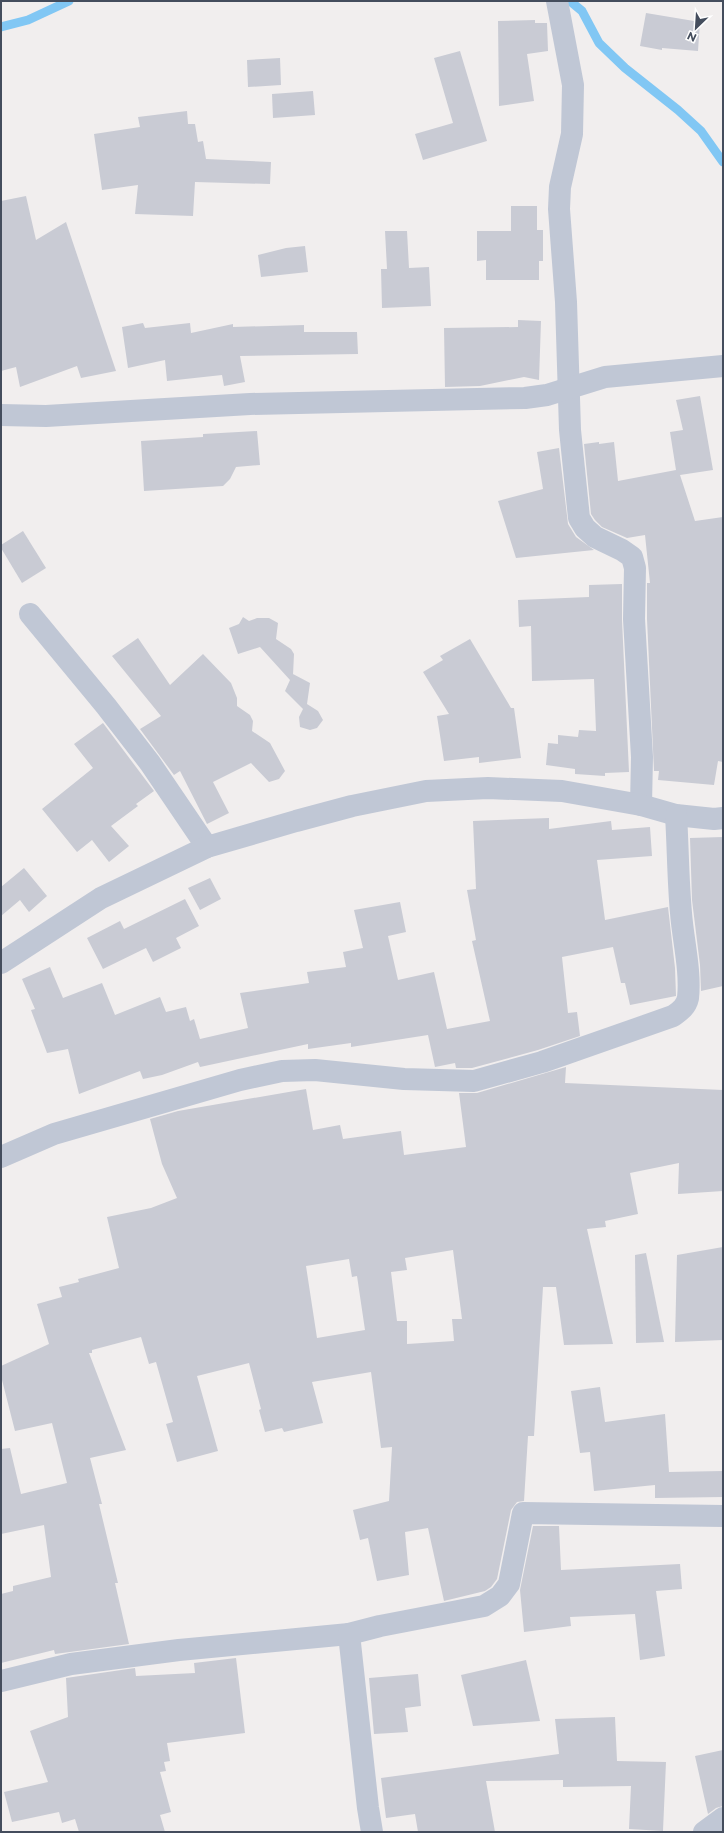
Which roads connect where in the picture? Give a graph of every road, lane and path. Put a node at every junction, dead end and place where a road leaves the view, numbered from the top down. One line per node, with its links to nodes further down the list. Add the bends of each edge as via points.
1 (558, 2): 3 (street, via 573,85 572,134 560,187 558,209)
2 (723, 366): 3 (street, via 605,377)
3 (570, 388): 4 (street, via 525,398 250,404 46,416); 6 (street, via 570,430 579,518 595,537 632,557 635,568 634,619 642,757)
4 (1, 415)
5 (30, 614): 9 (street, via 150,763)
6 (641, 805): 7 (street); 9 (street, via 562,791 488,788 426,791 352,806)
7 (676, 815): 8 (street); 11 (street, via 688,998 682,1010 673,1016 542,1062 474,1081 404,1079 315,1070 282,1071 240,1080 54,1134)
8 (723, 818)
9 (207, 847): 10 (street, via 101,898)
10 (1, 963)
11 (1, 1157)
12 (723, 1516): 13 (street, via 523,1513 509,1584 500,1596 484,1606)
13 (349, 1634): 14 (street, via 179,1650 71,1664); 16 (street)
14 (1, 1681)
15 (723, 1818): 17 (street)
16 (372, 1832)
17 (704, 1832)

